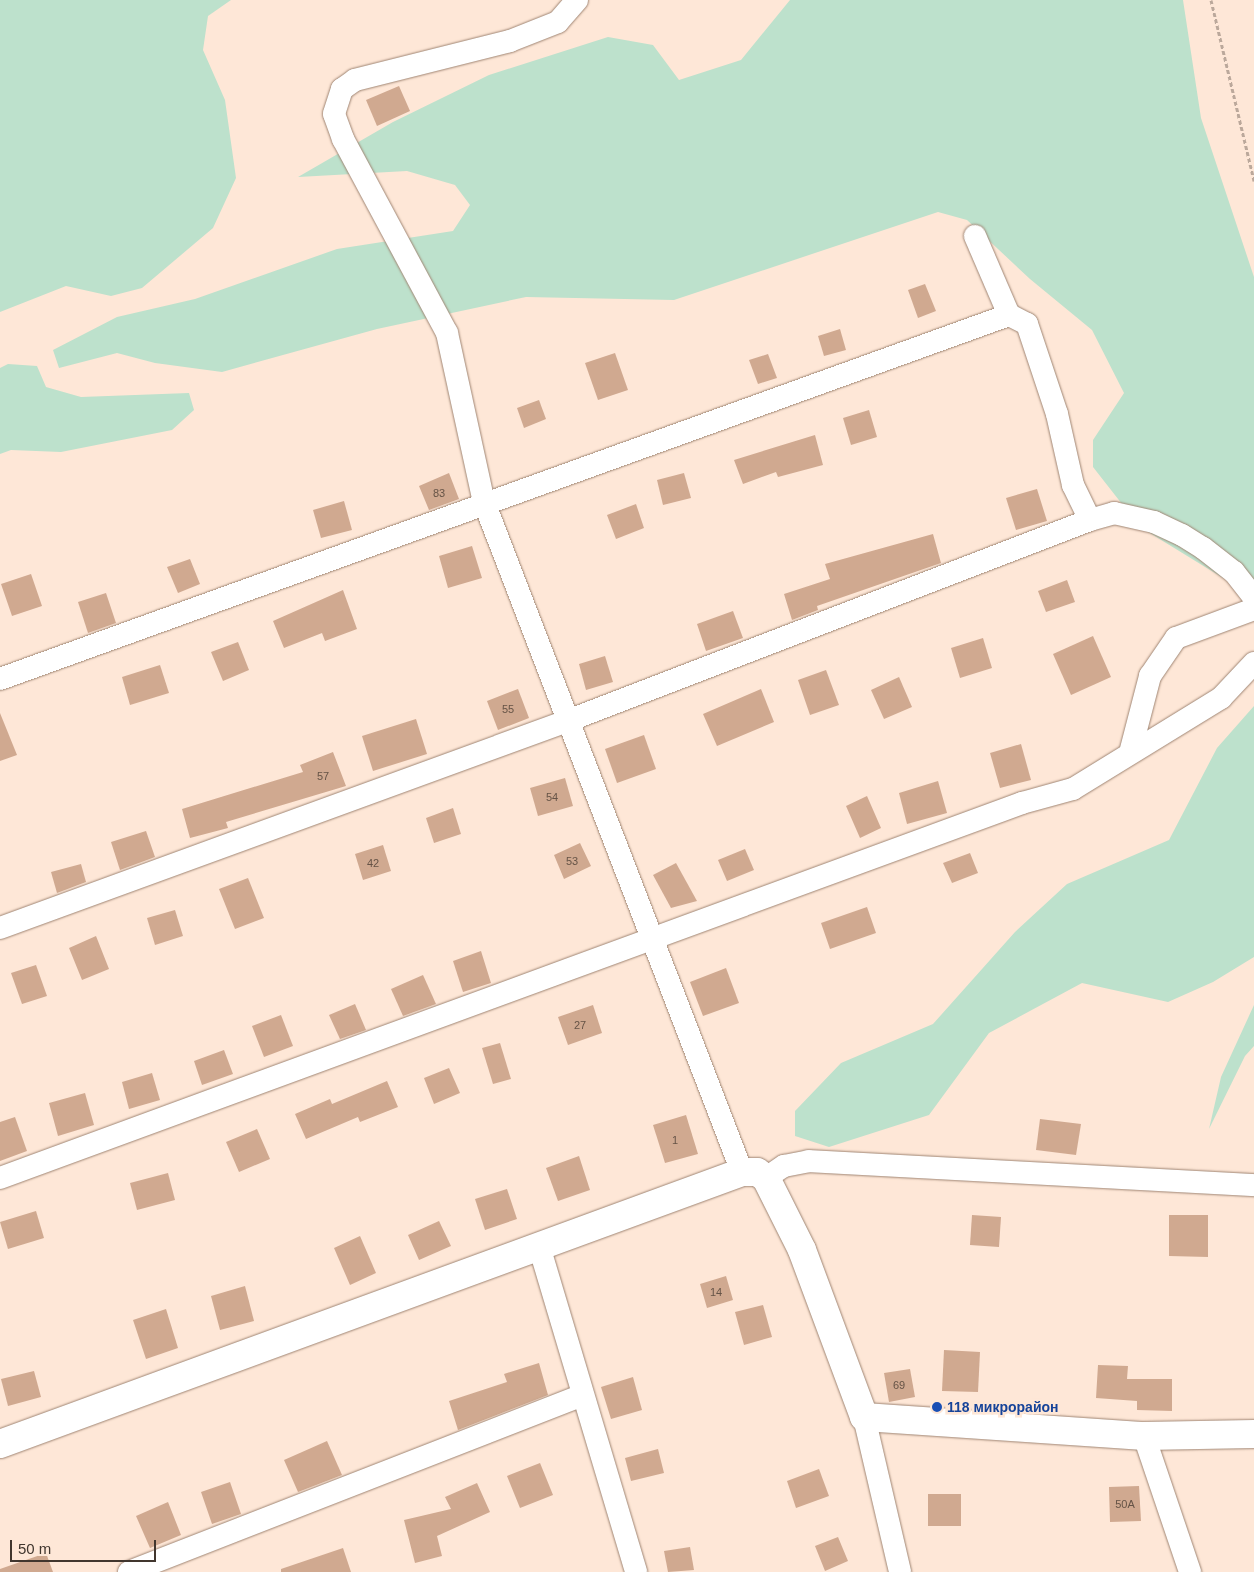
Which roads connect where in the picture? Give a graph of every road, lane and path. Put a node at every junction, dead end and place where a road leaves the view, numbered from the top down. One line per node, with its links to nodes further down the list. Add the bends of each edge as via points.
1 (577, 0): 6 (street, via 558,22 510,41 355,80 342,89 336,100 334,114 343,139 446,333)
2 (1211, 0): 3 (path)
3 (1254, 181)
4 (975, 236): 5 (street)
5 (1009, 315): 6 (street); 7 (street, via 1026,324 1057,414 1072,485)
6 (484, 502): 11 (street); 12 (street)
7 (1090, 520): 8 (street, via 1114,513 1154,522 1203,548 1234,572); 12 (street)
8 (1254, 598)
9 (1254, 609): 13 (street, via 1176,638 1150,676)
10 (1254, 663): 13 (street, via 1220,698)
11 (0, 679)
12 (570, 720): 14 (street); 15 (street)
13 (1130, 754): 15 (street, via 1073,788 1022,803)
14 (0, 928)
15 (651, 938): 16 (street); 17 (street)
16 (754, 1175): 18 (street, via 809,1161); 19 (street); 21 (street, via 802,1250)
17 (0, 1178)
18 (1254, 1185)
19 (539, 1246): 20 (street); 24 (street)
20 (581, 1396): 25 (street); 26 (street)
21 (864, 1417): 23 (street); 27 (street)
22 (1254, 1434): 23 (street)
23 (1144, 1436): 28 (street)
24 (0, 1444)
25 (129, 1572)
26 (636, 1572)
27 (900, 1572)
28 (1190, 1572)

